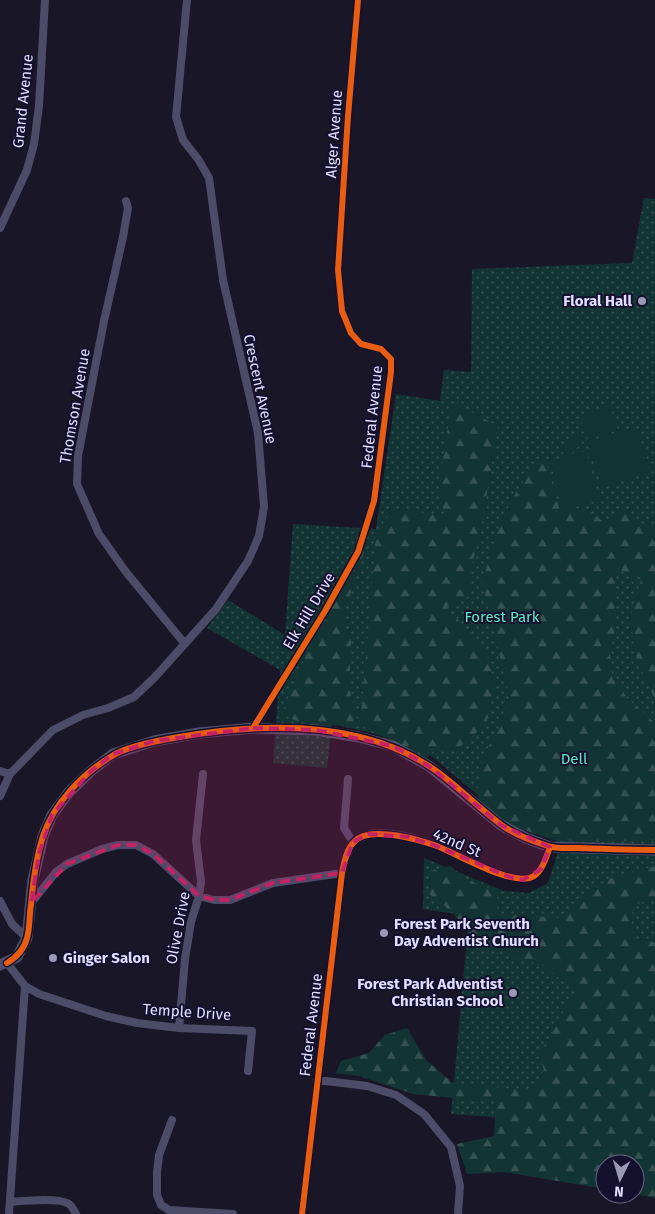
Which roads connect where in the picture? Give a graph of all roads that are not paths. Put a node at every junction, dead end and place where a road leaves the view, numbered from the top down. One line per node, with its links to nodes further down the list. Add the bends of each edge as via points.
1 (45, 0): 5 (street, Grand Avenue, via 34,144 27,170)
2 (187, 0): 8 (street, Crescent Avenue, via 176,117 183,140 209,178 223,280 258,434 264,507 248,561 216,609)
3 (358, 0): 6 (street, Alger Avenue)
4 (126, 201): 8 (street, Thomson Avenue, via 128,208 123,237 78,456 78,484 99,534)
5 (0, 228)
6 (338, 270): 7 (street, Federal Avenue, via 342,311 351,333 361,344 381,349 391,359)
7 (374, 501): 9 (street, Elk Hill Drive, via 358,552 326,611)
8 (185, 644): 11 (street, Crescent Avenue, via 134,697 83,714 53,730)
9 (253, 728): 16 (main road, via 316,730 393,746 429,766 501,825); 21 (main road, via 154,741 113,754 91,771 52,814 38,854)
10 (0, 771): 11 (street)
11 (10, 774): 14 (street, Crescent Avenue)
12 (203, 774): 19 (street, Olive Drive, via 196,840 201,882)
13 (348, 779): 15 (street, via 344,828)
14 (0, 796)
15 (353, 842): 16 (street, 42nd St, via 368,834 408,837 473,864 523,880 533,877 541,869); 18 (street, Federal Avenue)
16 (550, 847): 17 (main road)
17 (655, 850)
18 (342, 873): 19 (street, via 273,883 230,900); 27 (street, Federal Avenue)
19 (199, 896): 21 (street, via 153,854 136,845 118,845 67,864 56,872); 25 (street, Olive Drive, via 190,922 184,959)
20 (0, 901): 22 (street, via 12,924)
21 (31, 903): 22 (main road)
22 (27, 938): 23 (main road, via 17,957)
23 (4, 964): 24 (street)
24 (26, 986): 25 (street, Temple Drive, via 39,994 106,1016); 29 (street)
25 (178, 1028): 26 (street, Temple Drive, via 252,1031)
26 (248, 1072)
27 (317, 1080): 33 (street, Federal Avenue); 34 (street, via 367,1086 396,1095 424,1114 451,1148 460,1186)
28 (172, 1120): 32 (street, via 159,1155 157,1195 161,1205 169,1210)
29 (10, 1202): 30 (street); 31 (street, via 63,1202 70,1205)
30 (9, 1214)
31 (76, 1214)
32 (233, 1214)
33 (302, 1214)
34 (458, 1214)

